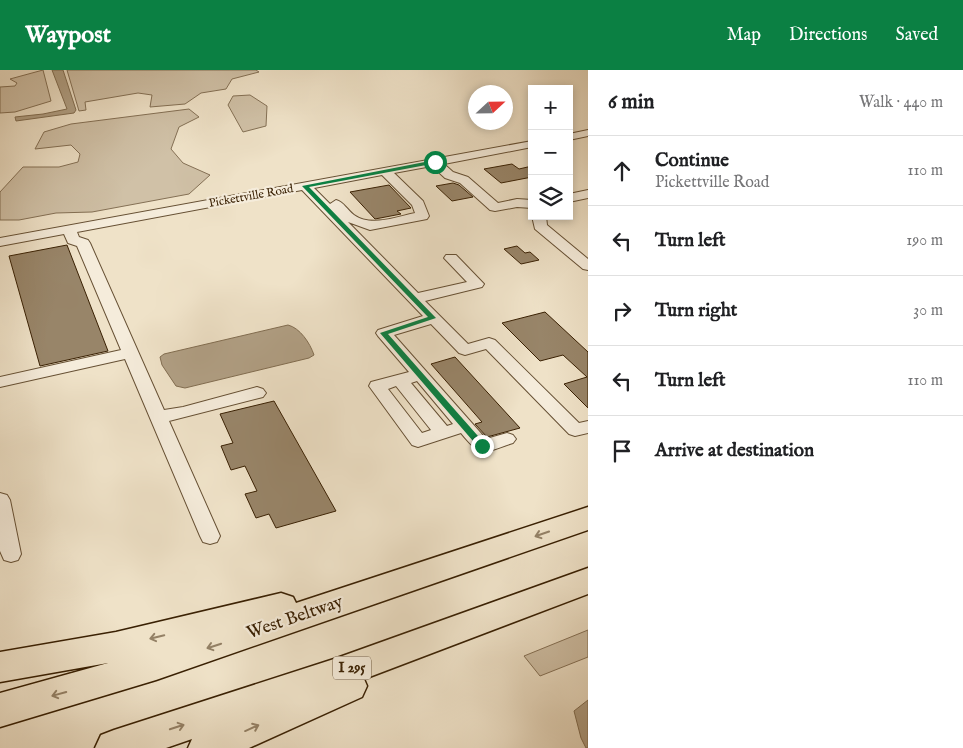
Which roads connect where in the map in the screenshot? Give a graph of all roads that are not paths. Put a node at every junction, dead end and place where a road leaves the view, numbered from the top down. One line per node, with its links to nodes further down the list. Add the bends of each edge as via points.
1 (588, 133): 2 (street)
2 (573, 137)
3 (573, 138): 5 (street)
4 (528, 145): 6 (street, Pickettville Road)
5 (588, 146)
6 (435, 162): 7 (street, Pickettville Road); 12 (street, via 449,175 464,180 495,207)
7 (385, 171): 8 (street, Pickettville Road); 11 (street, via 418,204 422,216 370,226 349,218)
8 (304, 186): 14 (street, Pickettville Road); 19 (street)
9 (588, 194): 10 (street)
10 (573, 197)
11 (331, 199)
12 (528, 204)
13 (539, 220): 18 (street, via 540,226)
14 (71, 235): 15 (street, Pickettville Road); 16 (street); 21 (street, via 83,243)
15 (0, 242)
16 (0, 255)
17 (451, 258): 19 (street, via 477,284)
18 (585, 260)
19 (414, 299): 20 (street)
20 (433, 318): 22 (street, via 384,333); 28 (street, via 465,350 489,343 575,430)
21 (130, 353): 24 (street); 26 (street)
22 (420, 375): 23 (street); 27 (street)
23 (400, 380): 29 (street); 29 (street, via 377,386 418,440)
24 (0, 382)
25 (257, 393): 26 (street)
26 (158, 417): 33 (street)
27 (465, 426): 29 (street); 30 (street, via 482,446)
28 (588, 427)
29 (443, 433)
30 (507, 439)
31 (0, 500): 34 (street)
32 (588, 518): 35 (highway, West Beltway, one-way to 35)
33 (210, 536)
34 (11, 554)
35 (459, 563): 38 (highway, one-way to 38, via 116,647); 39 (highway, West Beltway, one-way to 39, via 156,665)
36 (588, 581): 37 (highway, I 295)
37 (542, 598): 40 (highway, I 295, one-way to 37, via 334,675); 41 (highway, one-way to 37, via 339,690 482,633)
38 (0, 667)
39 (0, 710)
40 (114, 748)
41 (207, 748)

